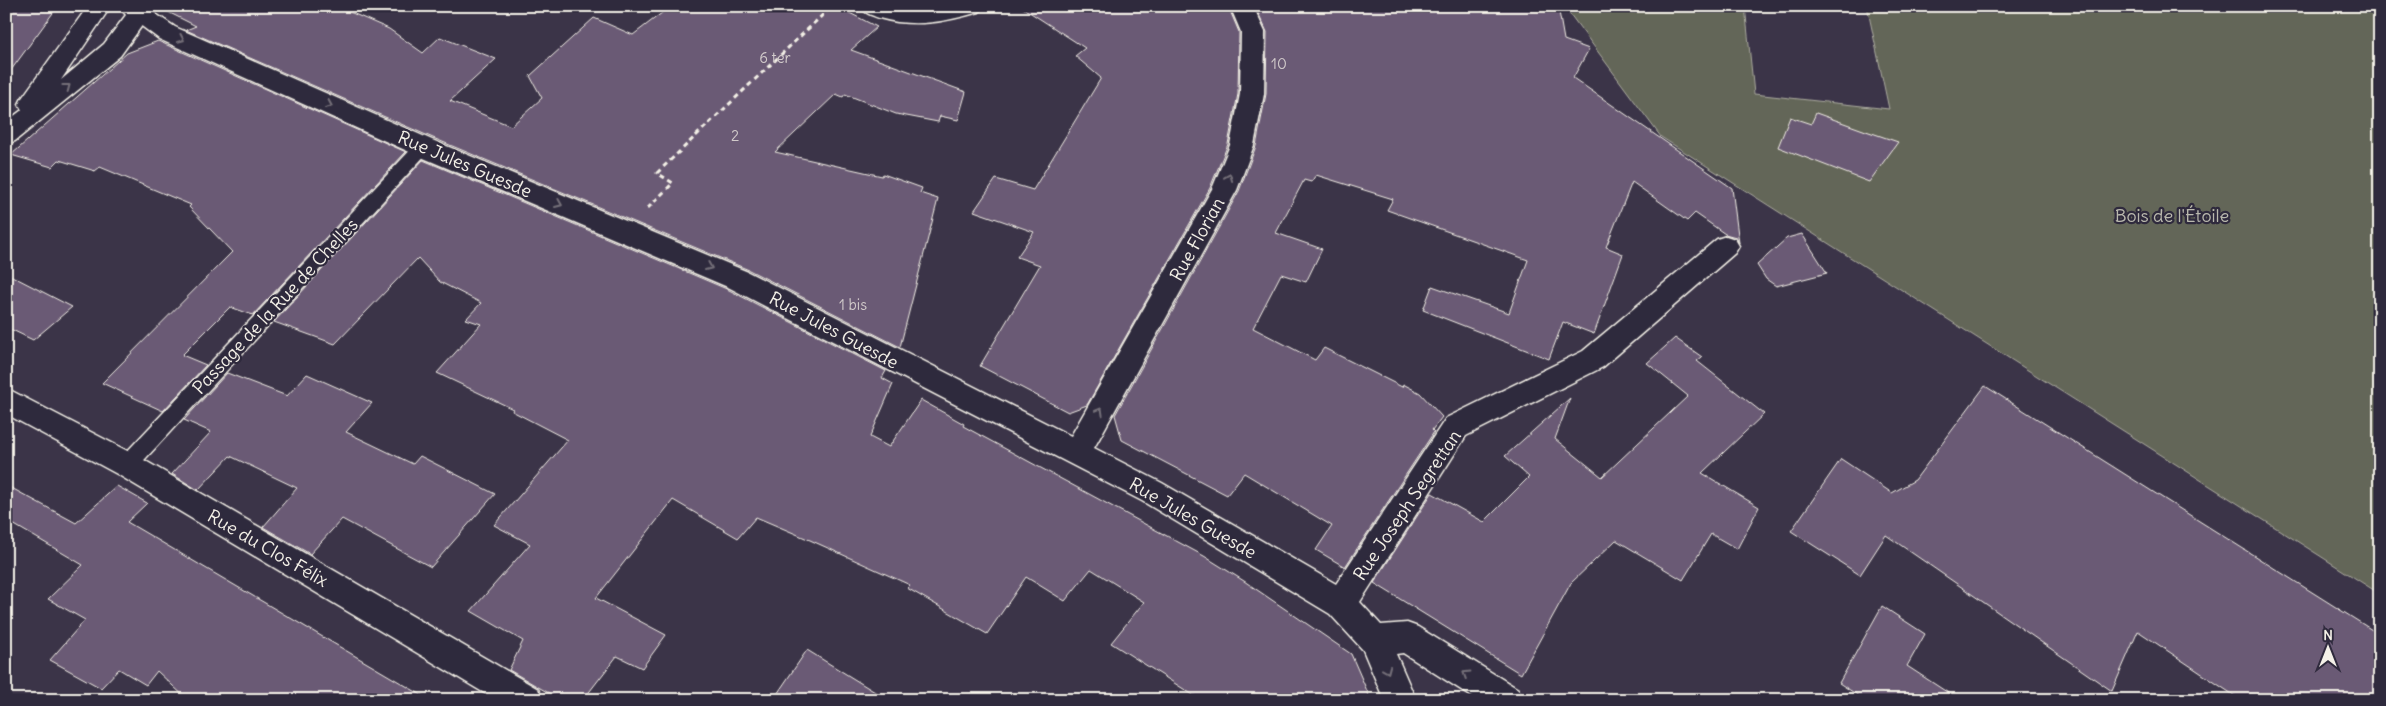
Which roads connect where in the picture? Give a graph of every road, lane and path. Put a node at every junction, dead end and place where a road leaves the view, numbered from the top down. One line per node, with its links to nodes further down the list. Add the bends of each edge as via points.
1 (100, 6): 7 (street)
2 (832, 6): 9 (path, via 657,173 673,183)
3 (872, 6): 4 (street, via 883,12 918,18)
4 (971, 6)
5 (1241, 6): 12 (street, Rue Florian, one-way to 5, via 1224,190 1242,145 1252,94 1253,32)
6 (135, 10): 7 (street, one-way to 6, via 112,50); 8 (street, Rue Jules Guesde, one-way to 8, via 167,33)
7 (10, 131)
8 (423, 146): 9 (street, Rue Jules Guesde, one-way to 9); 13 (lane, Passage de la Rue de Chelles)
9 (625, 232): 12 (street, Rue Jules Guesde, one-way to 12, via 739,280)
10 (1726, 246): 14 (street, Rue Joseph Segrettan, via 1593,359 1456,427)
11 (6, 400): 13 (street, Rue du Clos Félix)
12 (1076, 454): 14 (street, Rue Jules Guesde, via 1152,492)
13 (127, 465): 16 (street, Rue du Clos Félix)
14 (1341, 604): 15 (street, Rue Jules Guesde)
15 (1375, 640): 17 (street, one-way to 17); 18 (street, one-way to 15, via 1406,638)
16 (527, 700)
17 (1400, 700)
18 (1507, 700)

